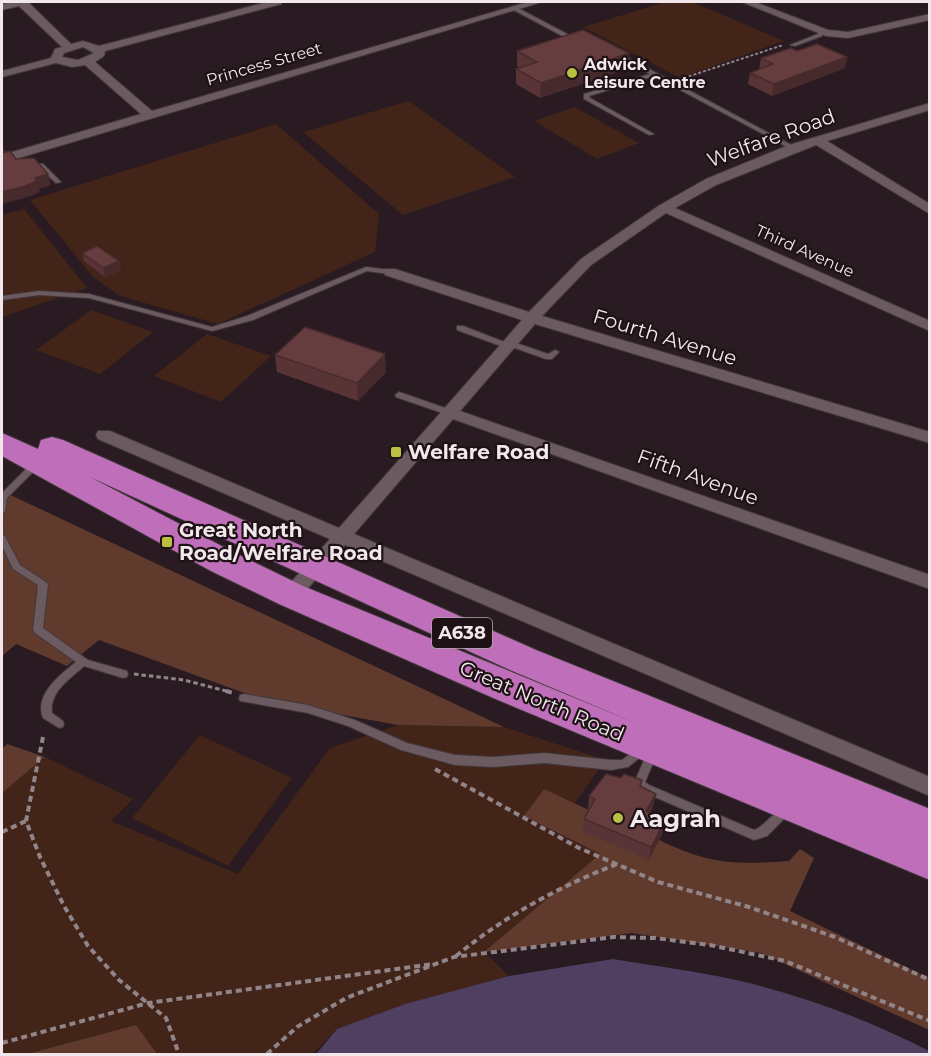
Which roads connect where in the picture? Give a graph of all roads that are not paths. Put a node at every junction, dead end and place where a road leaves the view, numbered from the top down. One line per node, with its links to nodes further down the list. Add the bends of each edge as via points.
1 (21, 2): 6 (street); 14 (street)
2 (277, 2): 15 (street)
3 (496, 2): 7 (street)
4 (537, 2): 7 (street, Princess Street)
5 (750, 2): 9 (street)
6 (2, 7)
7 (512, 9): 10 (lane); 22 (street, Princess Street)
8 (930, 17): 9 (street, via 848,34)
9 (818, 29): 13 (lane, via 820,35)
10 (568, 37): 11 (lane); 12 (lane)
11 (585, 38)
12 (559, 40)
13 (793, 45)
14 (68, 47): 15 (street, via 87,45); 17 (street, via 56,54)
15 (99, 49): 18 (street, via 100,54)
16 (612, 52): 20 (lane)
17 (58, 59): 18 (street, via 68,63); 19 (street)
18 (87, 61): 22 (street)
19 (2, 74)
20 (654, 74): 23 (lane, via 586,95); 25 (lane)
21 (927, 109): 24 (street, Welfare Road)
22 (149, 115): 26 (street, Princess Street)
23 (651, 134)
24 (818, 141): 25 (street, Welfare Road); 30 (street)
25 (793, 148): 29 (street, Welfare Road, via 711,182)
26 (13, 155): 27 (street, Princess Street); 28 (lane, via 22,165 42,166)
27 (2, 159)
28 (58, 182)
29 (665, 208): 33 (street, Welfare Road, via 586,262); 34 (street, Third Avenue)
30 (930, 210)
31 (390, 272): 32 (lane, via 366,269 250,318 212,329 90,296 39,293); 33 (street, Fourth Avenue)
32 (2, 298)
33 (532, 318): 36 (street, Welfare Road); 42 (street, Fourth Avenue)
34 (930, 327)
35 (460, 328): 36 (lane)
36 (509, 345): 37 (lane, via 549,357); 39 (street, Welfare Road)
37 (555, 352)
38 (399, 395): 39 (lane)
39 (451, 413): 46 (street, Welfare Road); 49 (street, Fifth Avenue)
40 (2, 423): 48 (highway, Great North Road / A638)
41 (104, 435): 46 (street)
42 (930, 438)
43 (2, 443): 44 (highway, Great North Road / A638)
44 (37, 463): 45 (lane, via 3,497); 48 (highway, Great North Road / A638, via 223,562)
45 (2, 510)
46 (341, 537): 48 (street, Welfare Road); 56 (street)
47 (2, 538): 50 (lane, via 16,567 43,584 38,630)
48 (303, 581): 52 (highway, Great North Road / A638); 58 (highway, Great North Road / A638, via 523,660)
49 (930, 582)
50 (82, 662): 51 (lane); 54 (lane, via 55,688 46,705 47,715)
51 (123, 674)
52 (512, 689): 55 (lane, via 539,712); 59 (highway, Great North Road / A638)
53 (244, 698): 57 (lane, via 308,709 421,752 455,760 544,758 611,765 624,764 628,753 655,764 640,779 645,788 754,835)
54 (59, 724)
55 (570, 727)
56 (930, 787)
57 (780, 816)
58 (930, 828)
59 (930, 861)

